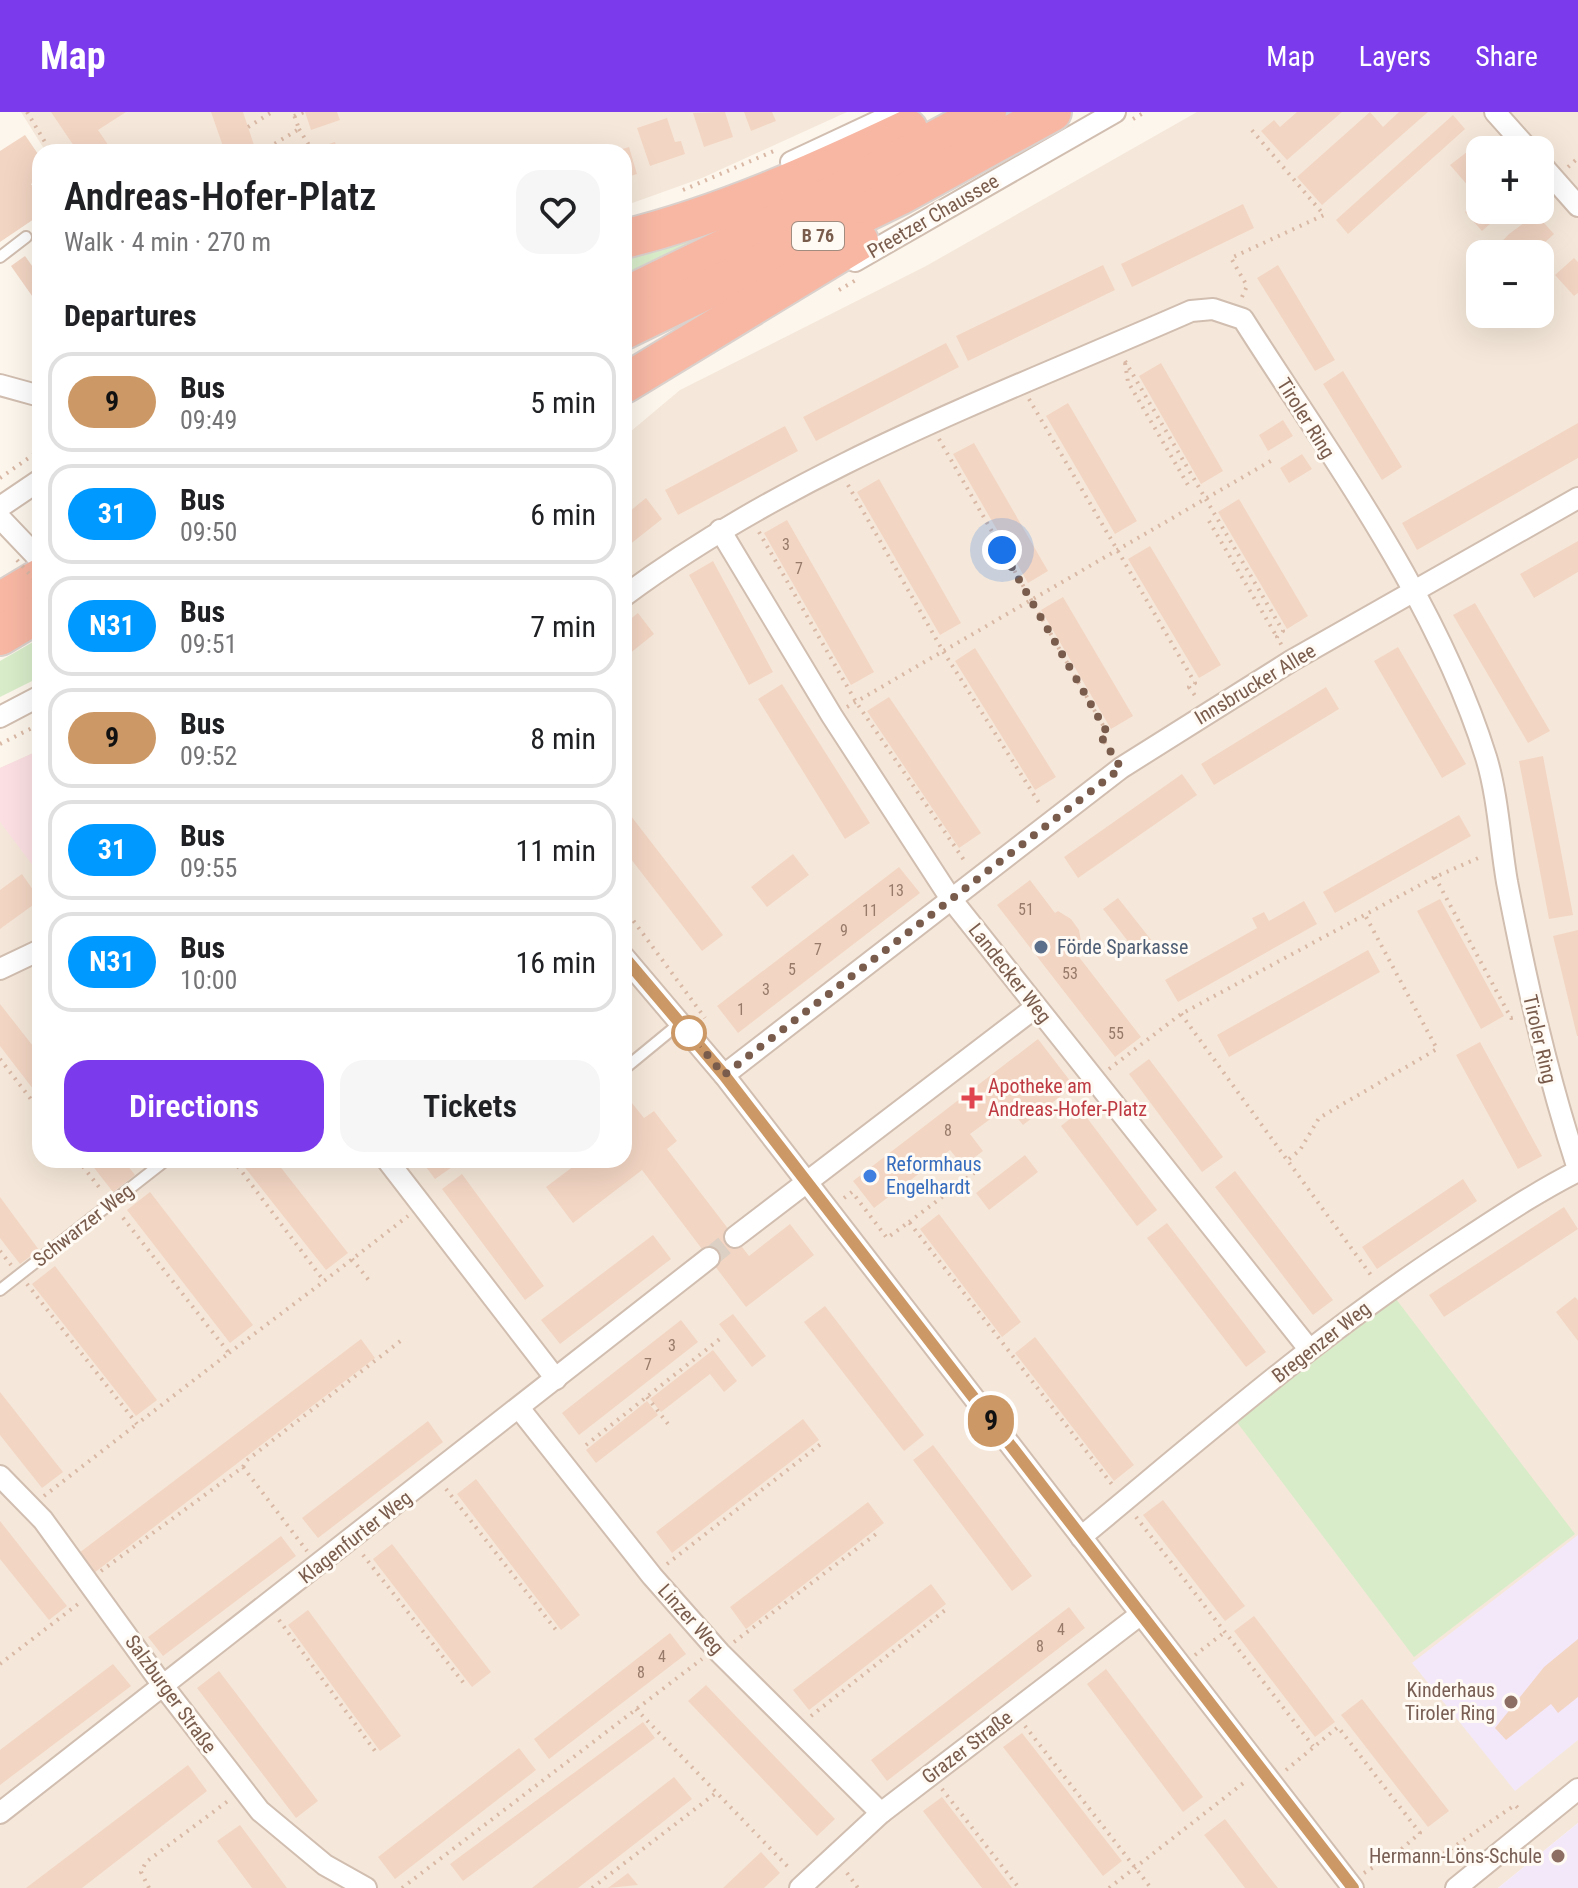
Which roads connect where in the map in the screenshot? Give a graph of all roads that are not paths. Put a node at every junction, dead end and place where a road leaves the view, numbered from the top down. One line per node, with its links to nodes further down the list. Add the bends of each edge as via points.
1 (898, 112): 6 (street)
2 (944, 112): 13 (highway, via 731,206)
3 (1052, 112): 7 (highway, Preetzer Chaussee / B 76)
4 (1115, 112): 18 (street, Preetzer Chaussee)
5 (1495, 112): 8 (street)
6 (866, 119): 11 (street)
7 (998, 124): 15 (highway, Preetzer Chaussee / B 76, via 826,199); 16 (highway, Preetzer Chaussee / B 76, via 899,196); 17 (highway, via 948,189)
8 (1516, 136)
9 (1554, 179): 10 (street)
10 (1578, 206)
11 (632, 235)
12 (26, 237): 14 (lane)
13 (632, 237)
14 (0, 257)
15 (632, 293)
16 (632, 326)
17 (632, 381)
18 (632, 382)
19 (0, 385): 20 (street)
20 (32, 394)
21 (32, 485): 23 (street)
22 (1578, 498): 28 (street, Innsbrucker Allee)
23 (0, 507)
24 (0, 518): 26 (street)
25 (720, 530): 27 (street); 28 (street, Tiroler Ring, via 930,424 1021,385 1120,352 1191,311 1213,309 1243,319); 34 (street, Landecker Weg)
26 (32, 562): 29 (highway)
27 (632, 590)
28 (1415, 592): 34 (street, Innsbrucker Allee, via 1291,661 1121,768); 44 (street, Tiroler Ring, via 1462,688 1487,760 1533,1014)
29 (0, 602)
30 (32, 617): 31 (highway)
31 (0, 636)
32 (32, 700): 33 (street)
33 (0, 717)
34 (951, 899): 38 (street, Landecker Weg); 41 (street, Innsbrucker Allee)
35 (32, 954): 37 (street)
36 (632, 966): 39 (street)
37 (0, 969)
38 (1036, 1007): 45 (street); 49 (street, Landecker Weg)
39 (680, 1023): 40 (lane); 41 (street)
40 (632, 1062)
41 (724, 1075): 45 (street)
42 (156, 1168): 48 (lane, Schwarzer Weg)
43 (393, 1168): 50 (street)
44 (1578, 1170): 49 (street, Bregenzer Weg, via 1383,1294)
45 (804, 1182): 46 (street); 53 (street)
46 (735, 1237)
47 (709, 1258): 50 (street, Klagenfurter Weg)
48 (0, 1290)
49 (1309, 1349): 53 (street, Bregenzer Weg)
50 (556, 1379): 51 (street, Klagenfurter Weg)
51 (519, 1408): 55 (street, Klagenfurter Weg); 58 (street, Linzer Weg, via 720,1653)
52 (0, 1476): 55 (street, Salzburger Straße, via 92,1585)
53 (1081, 1537): 54 (street)
54 (1141, 1614): 58 (street, Grazer Straße); 59 (street)
55 (164, 1687): 57 (street, Klagenfurter Weg); 61 (street, Salzburger Straße, via 260,1811 325,1865)
56 (1578, 1789): 62 (street)
57 (0, 1813)
58 (881, 1813): 60 (street, Grazer Straße)
59 (1351, 1885)
60 (802, 1886)
61 (366, 1888)
62 (1456, 1888)

